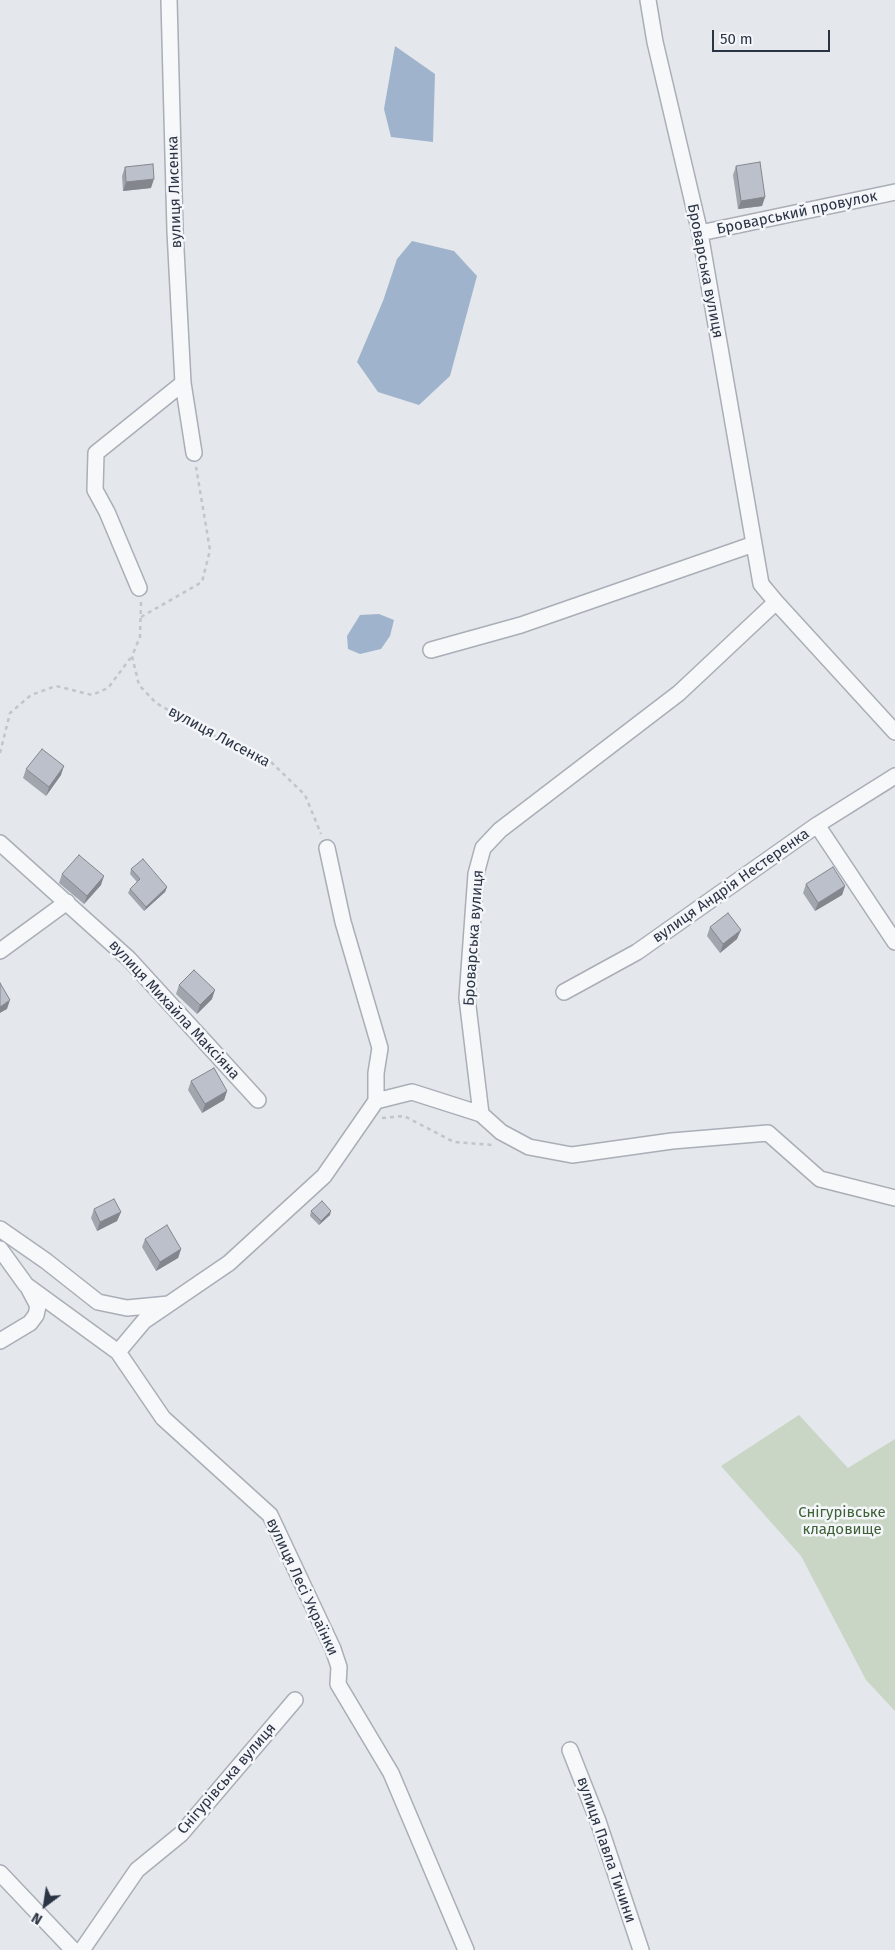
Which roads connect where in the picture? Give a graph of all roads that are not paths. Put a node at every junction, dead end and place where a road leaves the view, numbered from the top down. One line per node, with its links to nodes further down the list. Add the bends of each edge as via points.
1 (170, 0): 5 (street, вулиця Лисенка, via 175,231)
2 (648, 0): 4 (street, Броварська вулиця)
3 (895, 192): 4 (street, Броварський провулок)
4 (700, 233): 7 (street, Броварська вулиця)
5 (183, 383): 6 (street, вулиця Лисенка); 8 (street, via 96,453 95,490)
6 (194, 453)
7 (754, 544): 9 (street, Броварська вулиця, via 761,584); 10 (street, via 521,625)
8 (139, 588)
9 (776, 602): 11 (street, Броварська вулиця); 22 (street, Броварська вулиця, via 679,693 500,830 483,848 476,874 467,998)
10 (431, 650)
11 (895, 732)
12 (895, 776): 13 (street, вулиця Андрія Нестеренка)
13 (817, 825): 17 (street); 19 (street, вулиця Андрія Нестеренка, via 638,952)
14 (0, 843): 16 (street, вулиця Михайла Максіяна)
15 (327, 848): 21 (street, via 344,922 380,1048)
16 (66, 902): 18 (street); 20 (street, вулиця Михайла Максіяна, via 129,958)
17 (895, 942)
18 (0, 951)
19 (564, 992)
20 (258, 1100)
21 (376, 1101): 22 (street, via 412,1092); 27 (street, via 324,1176 229,1263)
22 (481, 1114): 23 (street, via 501,1132 529,1147 572,1154 672,1140 768,1133 820,1179)
23 (895, 1198)
24 (0, 1229): 27 (street, via 98,1302 128,1308)
25 (0, 1249): 26 (street, вулиця Лесі Українки)
26 (26, 1285): 28 (street, via 38,1306 36,1315 30,1323); 29 (street, вулиця Лесі Українки)
27 (170, 1304): 29 (street, via 144,1322)
28 (0, 1341)
29 (118, 1352): 35 (street, вулиця Лесі Українки, via 163,1418 270,1515 333,1650 339,1667 338,1684 391,1773)
30 (295, 1700): 34 (street, Снігурівська вулиця, via 181,1834 137,1870)
31 (570, 1750): 36 (street, вулиця Павла Тичини, via 598,1821)
32 (0, 1873): 33 (street)
33 (73, 1950)
34 (82, 1950)
35 (466, 1950)
36 (641, 1950)

